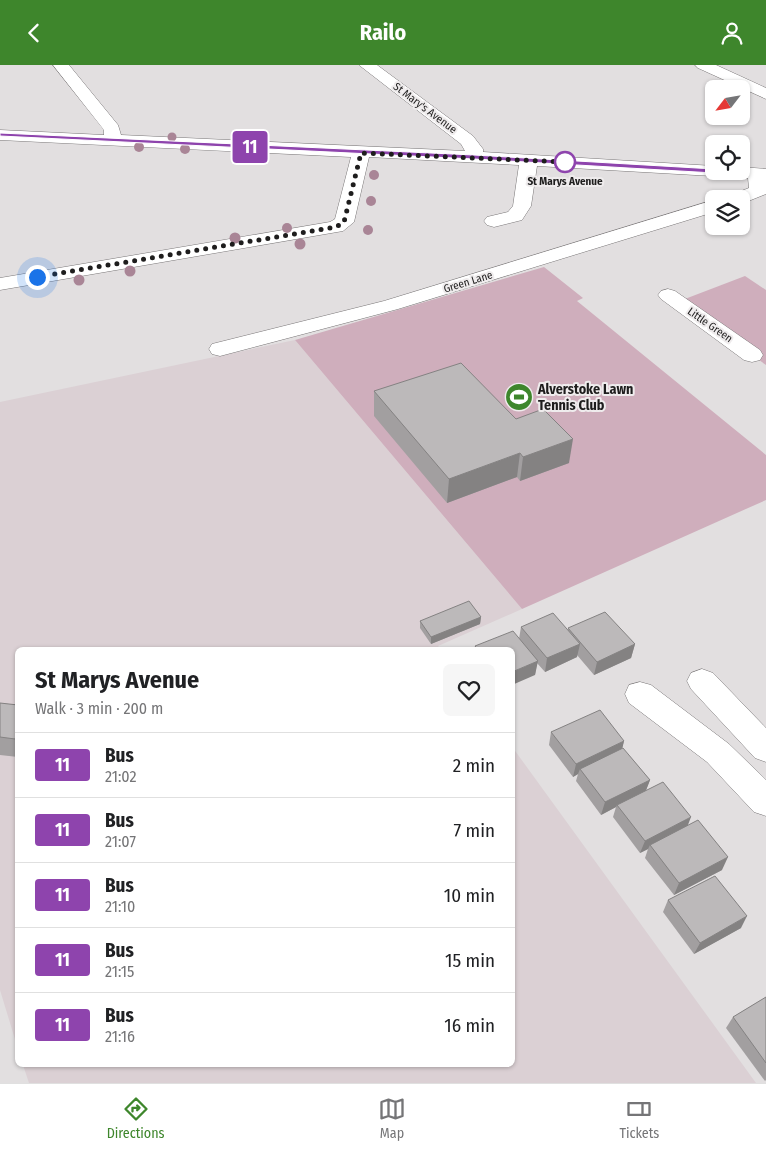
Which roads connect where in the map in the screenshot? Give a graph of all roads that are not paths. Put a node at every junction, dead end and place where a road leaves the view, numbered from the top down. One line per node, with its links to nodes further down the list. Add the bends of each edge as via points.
1 (61, 65): 6 (street, via 112,129)
2 (367, 65): 8 (street, St Mary's Avenue, via 470,143)
3 (703, 65): 4 (street)
4 (766, 94)
5 (0, 135): 6 (street)
6 (110, 140): 7 (street)
7 (361, 153): 8 (street); 15 (street, via 344,222 336,227)
8 (474, 157): 9 (street)
9 (530, 160): 10 (street); 14 (street, via 522,206 515,215)
10 (705, 170)
11 (761, 174): 12 (street, via 759,191)
12 (750, 194)
13 (705, 209): 17 (street, Green Lane, via 391,305)
14 (494, 221)
15 (0, 284)
16 (668, 295): 18 (street, Little Green)
17 (220, 349)
18 (761, 356)
19 (702, 681): 21 (street)
20 (640, 694): 22 (street, via 718,753)
21 (766, 749)
22 (766, 802)

